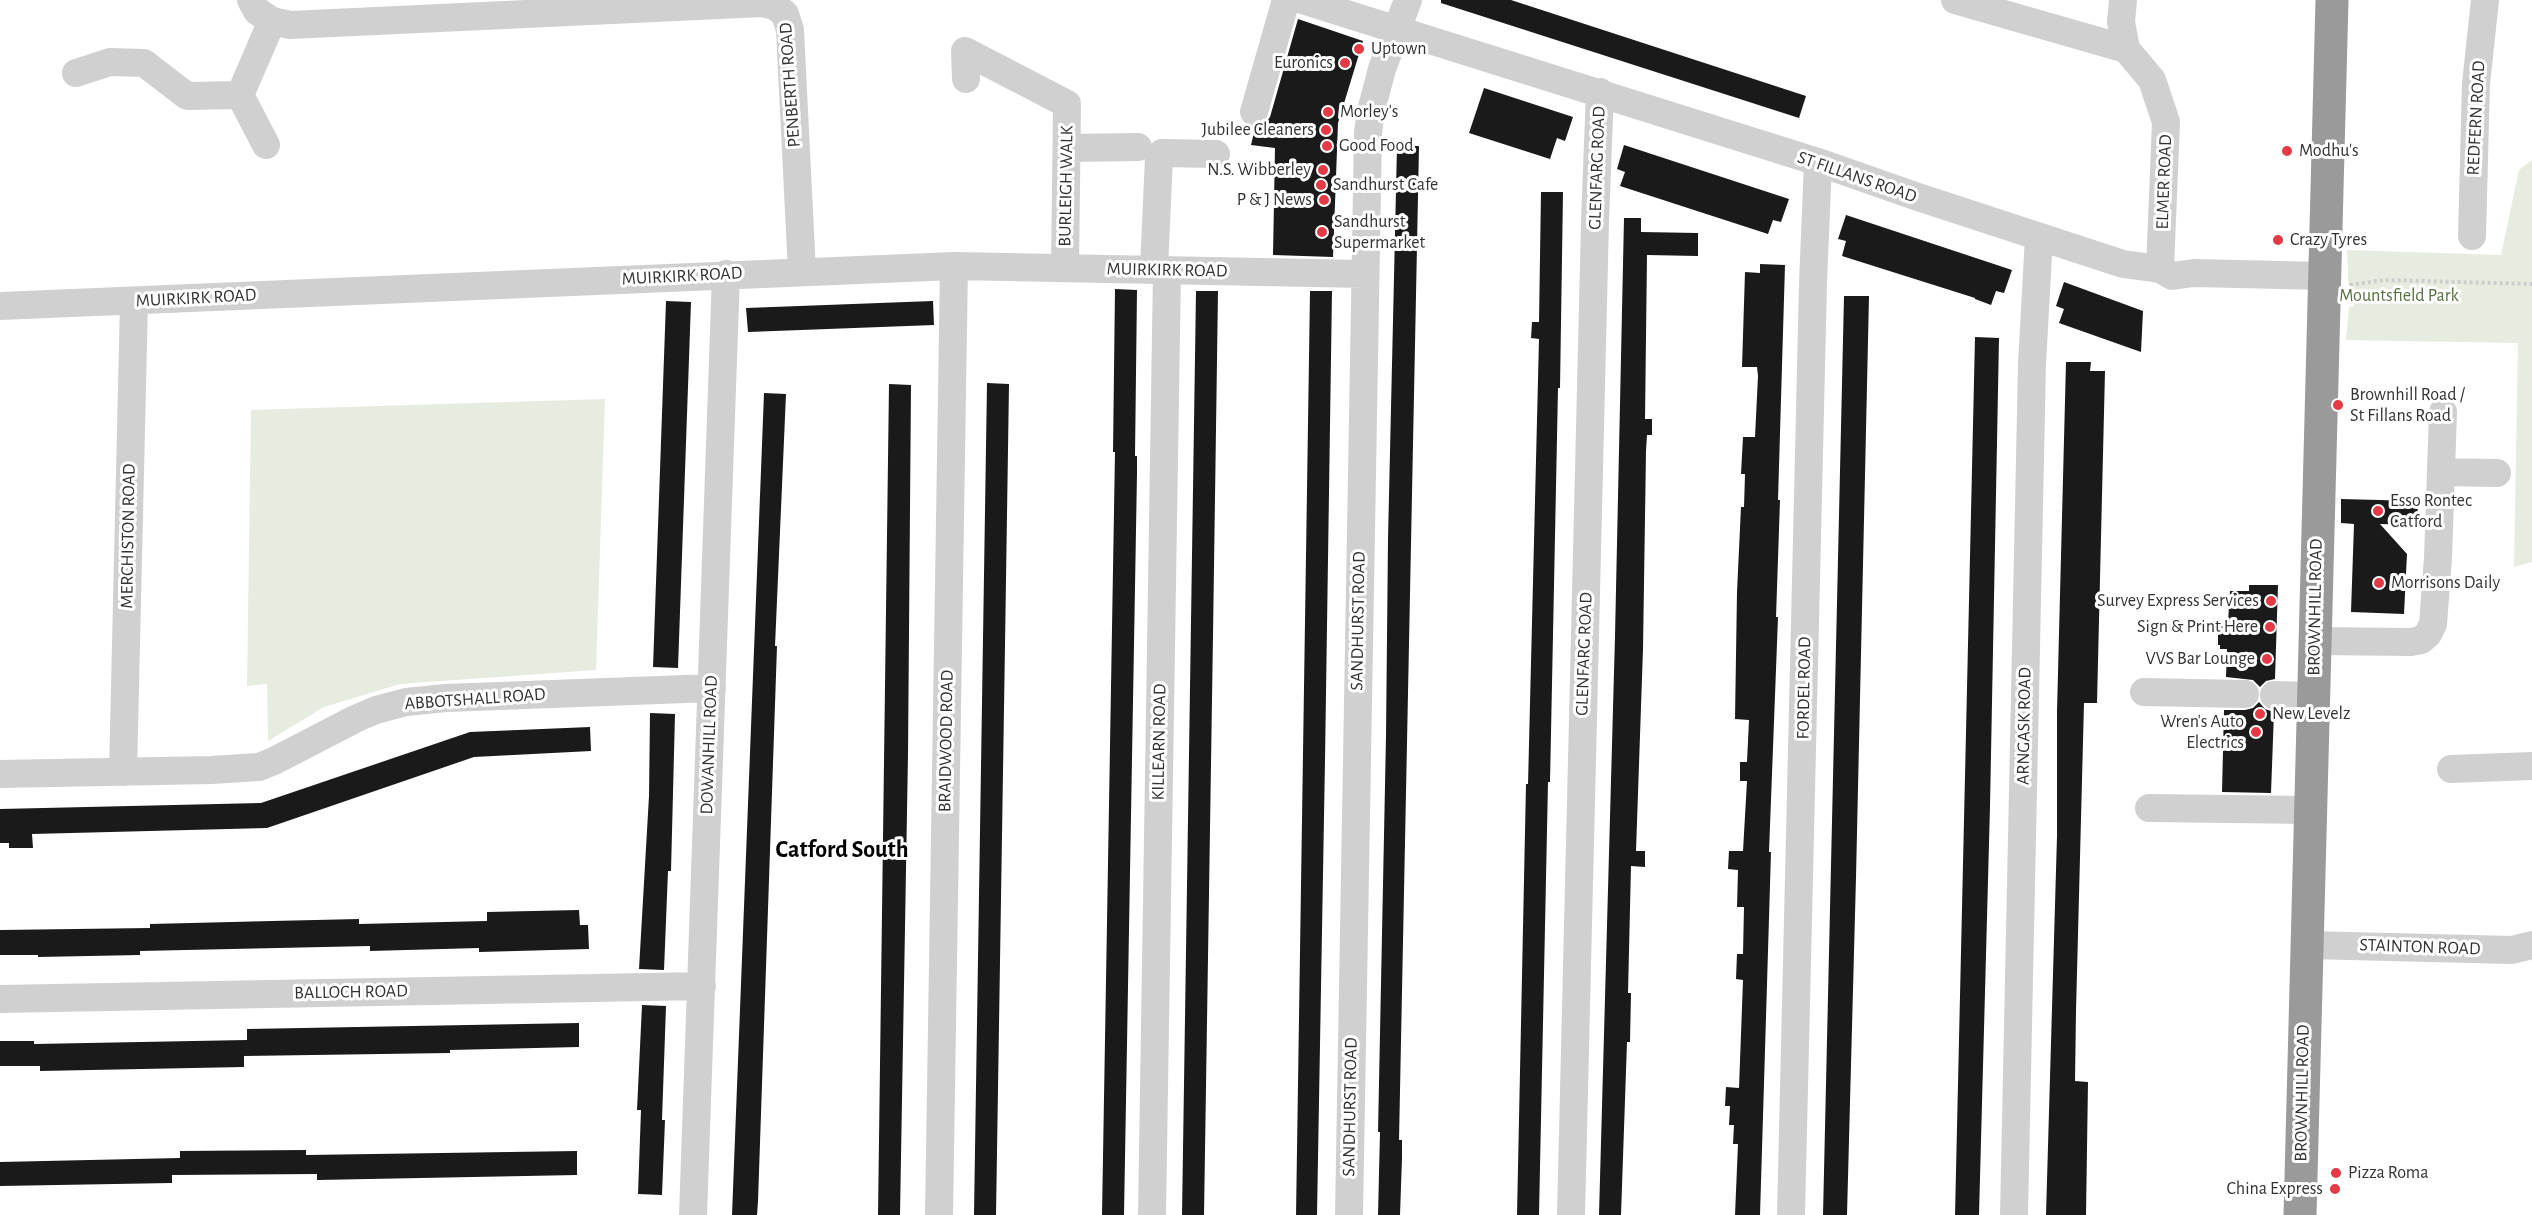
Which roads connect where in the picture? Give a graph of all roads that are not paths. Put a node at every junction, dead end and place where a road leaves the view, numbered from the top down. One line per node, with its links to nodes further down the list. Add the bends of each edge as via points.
1 (251, 0): 9 (street, via 257,11)
2 (1286, 0): 16 (street)
3 (1302, 0): 10 (street, ST FILLANS ROAD)
4 (1408, 0): 10 (street, SANDHURST ROAD)
5 (1955, 0): 11 (street)
6 (2123, 0): 11 (street, via 2121,21)
7 (2332, 0): 31 (highway, BROWNHILL ROAD)
8 (2485, 0): 22 (street, REDFERN ROAD, via 2476,84)
9 (272, 21): 15 (street); 28 (street, PENBERTH ROAD, via 290,25 762,3 775,6 785,14 790,30)
10 (1397, 31): 14 (street, ST FILLANS ROAD); 30 (street, SANDHURST ROAD, via 1382,69 1369,122)
11 (2126, 49): 27 (street, ELMER ROAD, via 2152,80 2166,122)
12 (76, 73): 15 (street, via 110,62 144,63 187,96)
13 (966, 79): 19 (street, BURLEIGH WALK, via 965,51 1067,104)
14 (1600, 92): 21 (street, ST FILLANS ROAD); 57 (street, GLENFARG ROAD)
15 (240, 95): 17 (street)
16 (1254, 112)
17 (266, 145)
18 (1138, 147): 19 (street)
19 (1067, 148): 25 (street, BURLEIGH WALK)
20 (1216, 154): 26 (street, KILLEARN ROAD, via 1162,153 1159,157)
21 (1818, 162): 23 (street, ST FILLANS ROAD); 58 (street, FORDEL ROAD)
22 (2472, 236)
23 (2039, 237): 27 (street, ST FILLANS ROAD, via 2123,264); 59 (street, ARNGASK ROAD, via 2032,387)
24 (954, 266): 25 (street, MUIRKIRK ROAD); 28 (street, MUIRKIRK ROAD); 54 (street, BRAIDWOOD ROAD)
25 (1065, 268): 26 (street, MUIRKIRK ROAD)
26 (1160, 269): 30 (street, MUIRKIRK ROAD); 55 (street, KILLEARN ROAD)
27 (2160, 269): 31 (street, ST FILLANS ROAD, via 2172,276 2194,273)
28 (802, 272): 29 (street, MUIRKIRK ROAD)
29 (726, 274): 32 (street, MUIRKIRK ROAD); 38 (street, DOWANHILL ROAD)
30 (1364, 274): 56 (street, SANDHURST ROAD)
31 (2334, 280): 37 (highway, BROWNHILL ROAD)
32 (134, 301): 33 (street, MUIRKIRK ROAD); 45 (street, MERCHISTON ROAD)
33 (0, 306)
34 (2443, 412): 35 (street)
35 (2441, 472): 36 (street); 37 (street, via 2433,624 2428,633 2411,642)
36 (2497, 473)
37 (2315, 641): 42 (highway, BROWNHILL ROAD)
38 (712, 688): 45 (street, ABBOTSHALL ROAD, via 406,702 333,728 259,767); 51 (street, DOWANHILL ROAD)
39 (2144, 692): 40 (street)
40 (2245, 694)
41 (2274, 695): 42 (street)
42 (2313, 696): 48 (highway, BROWNHILL ROAD)
43 (2532, 766): 44 (street)
44 (2451, 768)
45 (123, 772): 46 (street, ABBOTSHALL ROAD)
46 (0, 774)
47 (2148, 807): 48 (street)
48 (2310, 810): 49 (highway, BROWNHILL ROAD)
49 (2307, 945): 50 (street, STAINTON ROAD, via 2512,950); 60 (highway, BROWNHILL ROAD)
50 (2532, 945)
51 (702, 986): 52 (street, BALLOCH ROAD); 53 (street, DOWANHILL ROAD)
52 (0, 999)
53 (693, 1215)
54 (939, 1215)
55 (1152, 1215)
56 (1348, 1215)
57 (1571, 1215)
58 (1791, 1215)
59 (2014, 1215)
60 (2300, 1215)

